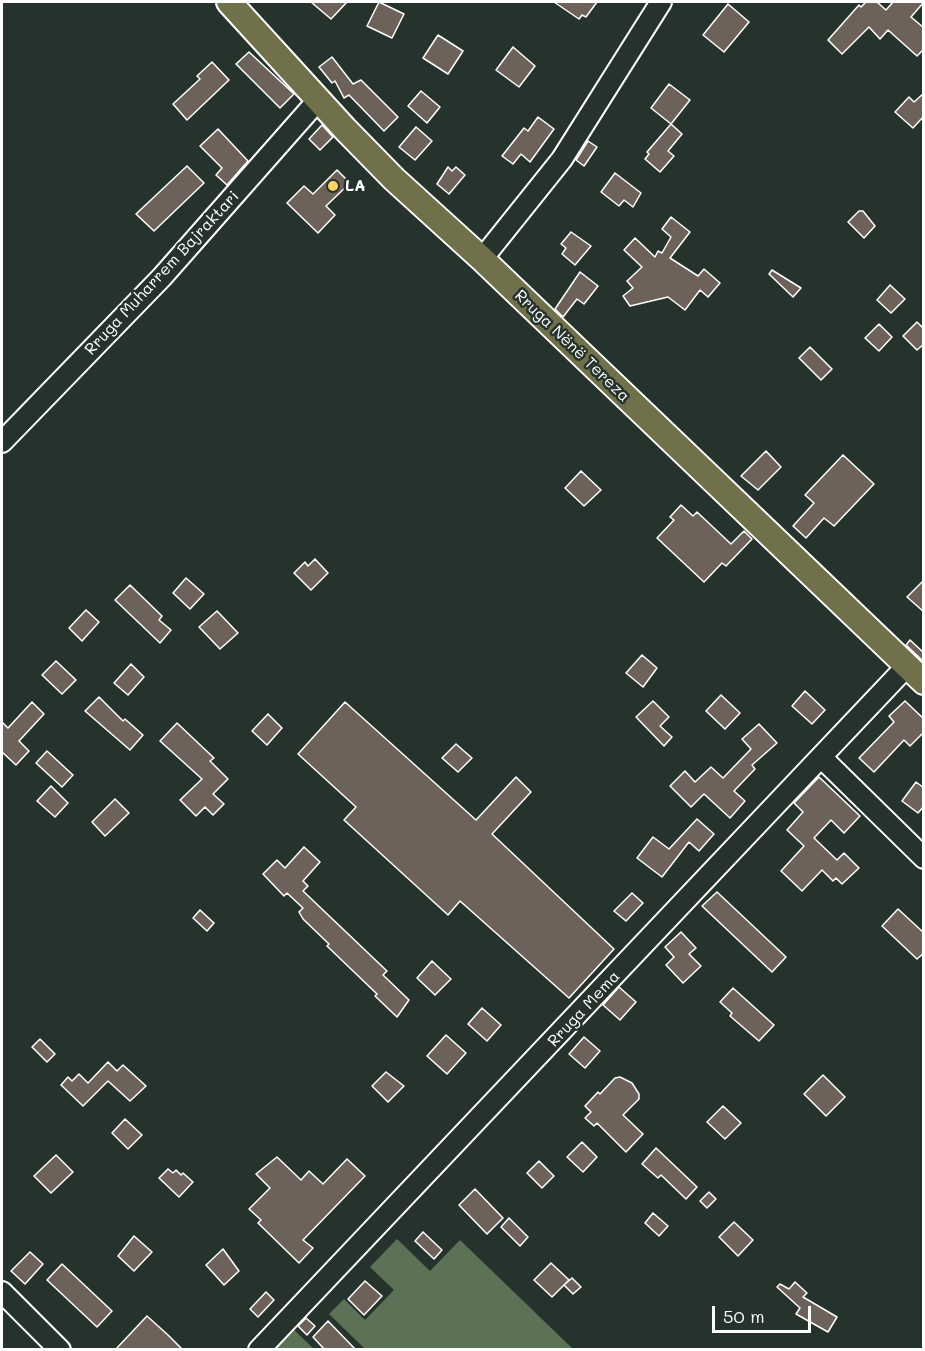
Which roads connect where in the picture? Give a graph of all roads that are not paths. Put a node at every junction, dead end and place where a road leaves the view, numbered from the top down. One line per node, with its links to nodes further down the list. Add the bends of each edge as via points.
1 (229, 2): 3 (main road, Rruga Nënë Tereza)
2 (661, 2): 4 (street, via 562,159)
3 (319, 99): 4 (main road, Rruga Nënë Tereza, via 394,179); 5 (street, Rruga Muharrem Bajraktari, via 162,277)
4 (482, 259): 6 (main road, Rruga Nënë Tereza)
5 (2, 442)
6 (915, 674): 7 (street, Rruga Mema)
7 (821, 757): 8 (street); 11 (street, Rruga Mema)
8 (924, 858)
9 (2, 1292): 10 (street)
10 (60, 1350)
11 (259, 1350)

